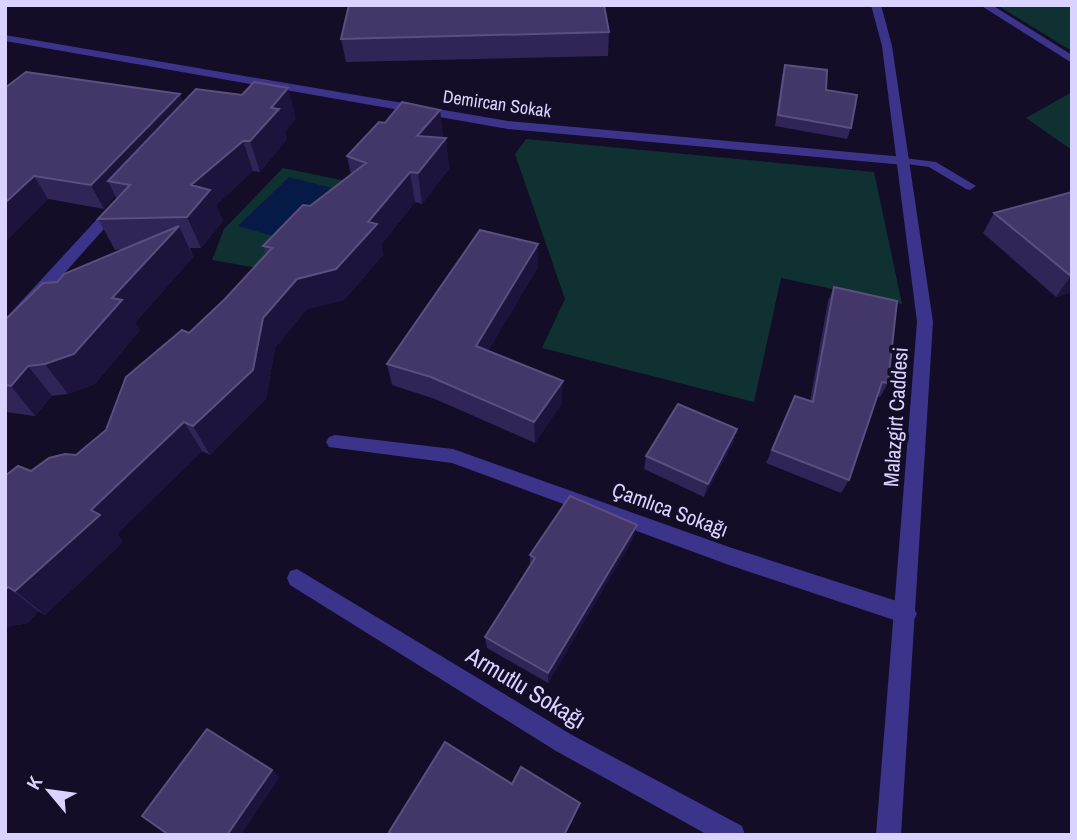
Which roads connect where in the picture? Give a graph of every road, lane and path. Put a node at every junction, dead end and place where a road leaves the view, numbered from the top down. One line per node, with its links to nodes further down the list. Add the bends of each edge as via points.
1 (876, 5): 5 (street, Malazgirt Caddesi, via 887,46)
2 (985, 5): 4 (street)
3 (5, 38): 5 (street, Demircan Sokak, via 229,84 508,125)
4 (1072, 60)
5 (904, 161): 6 (lane, via 932,164); 11 (street, Malazgirt Caddesi, via 925,322)
6 (970, 186)
7 (124, 199): 8 (street)
8 (5, 329)
9 (335, 442): 11 (street, Çamlıca Sokağı, via 453,456 729,556)
10 (297, 578): 12 (street, Armutlu Sokağı, via 564,743)
11 (906, 614): 13 (street, Malazgirt Caddesi)
12 (733, 835)
13 (888, 835)

